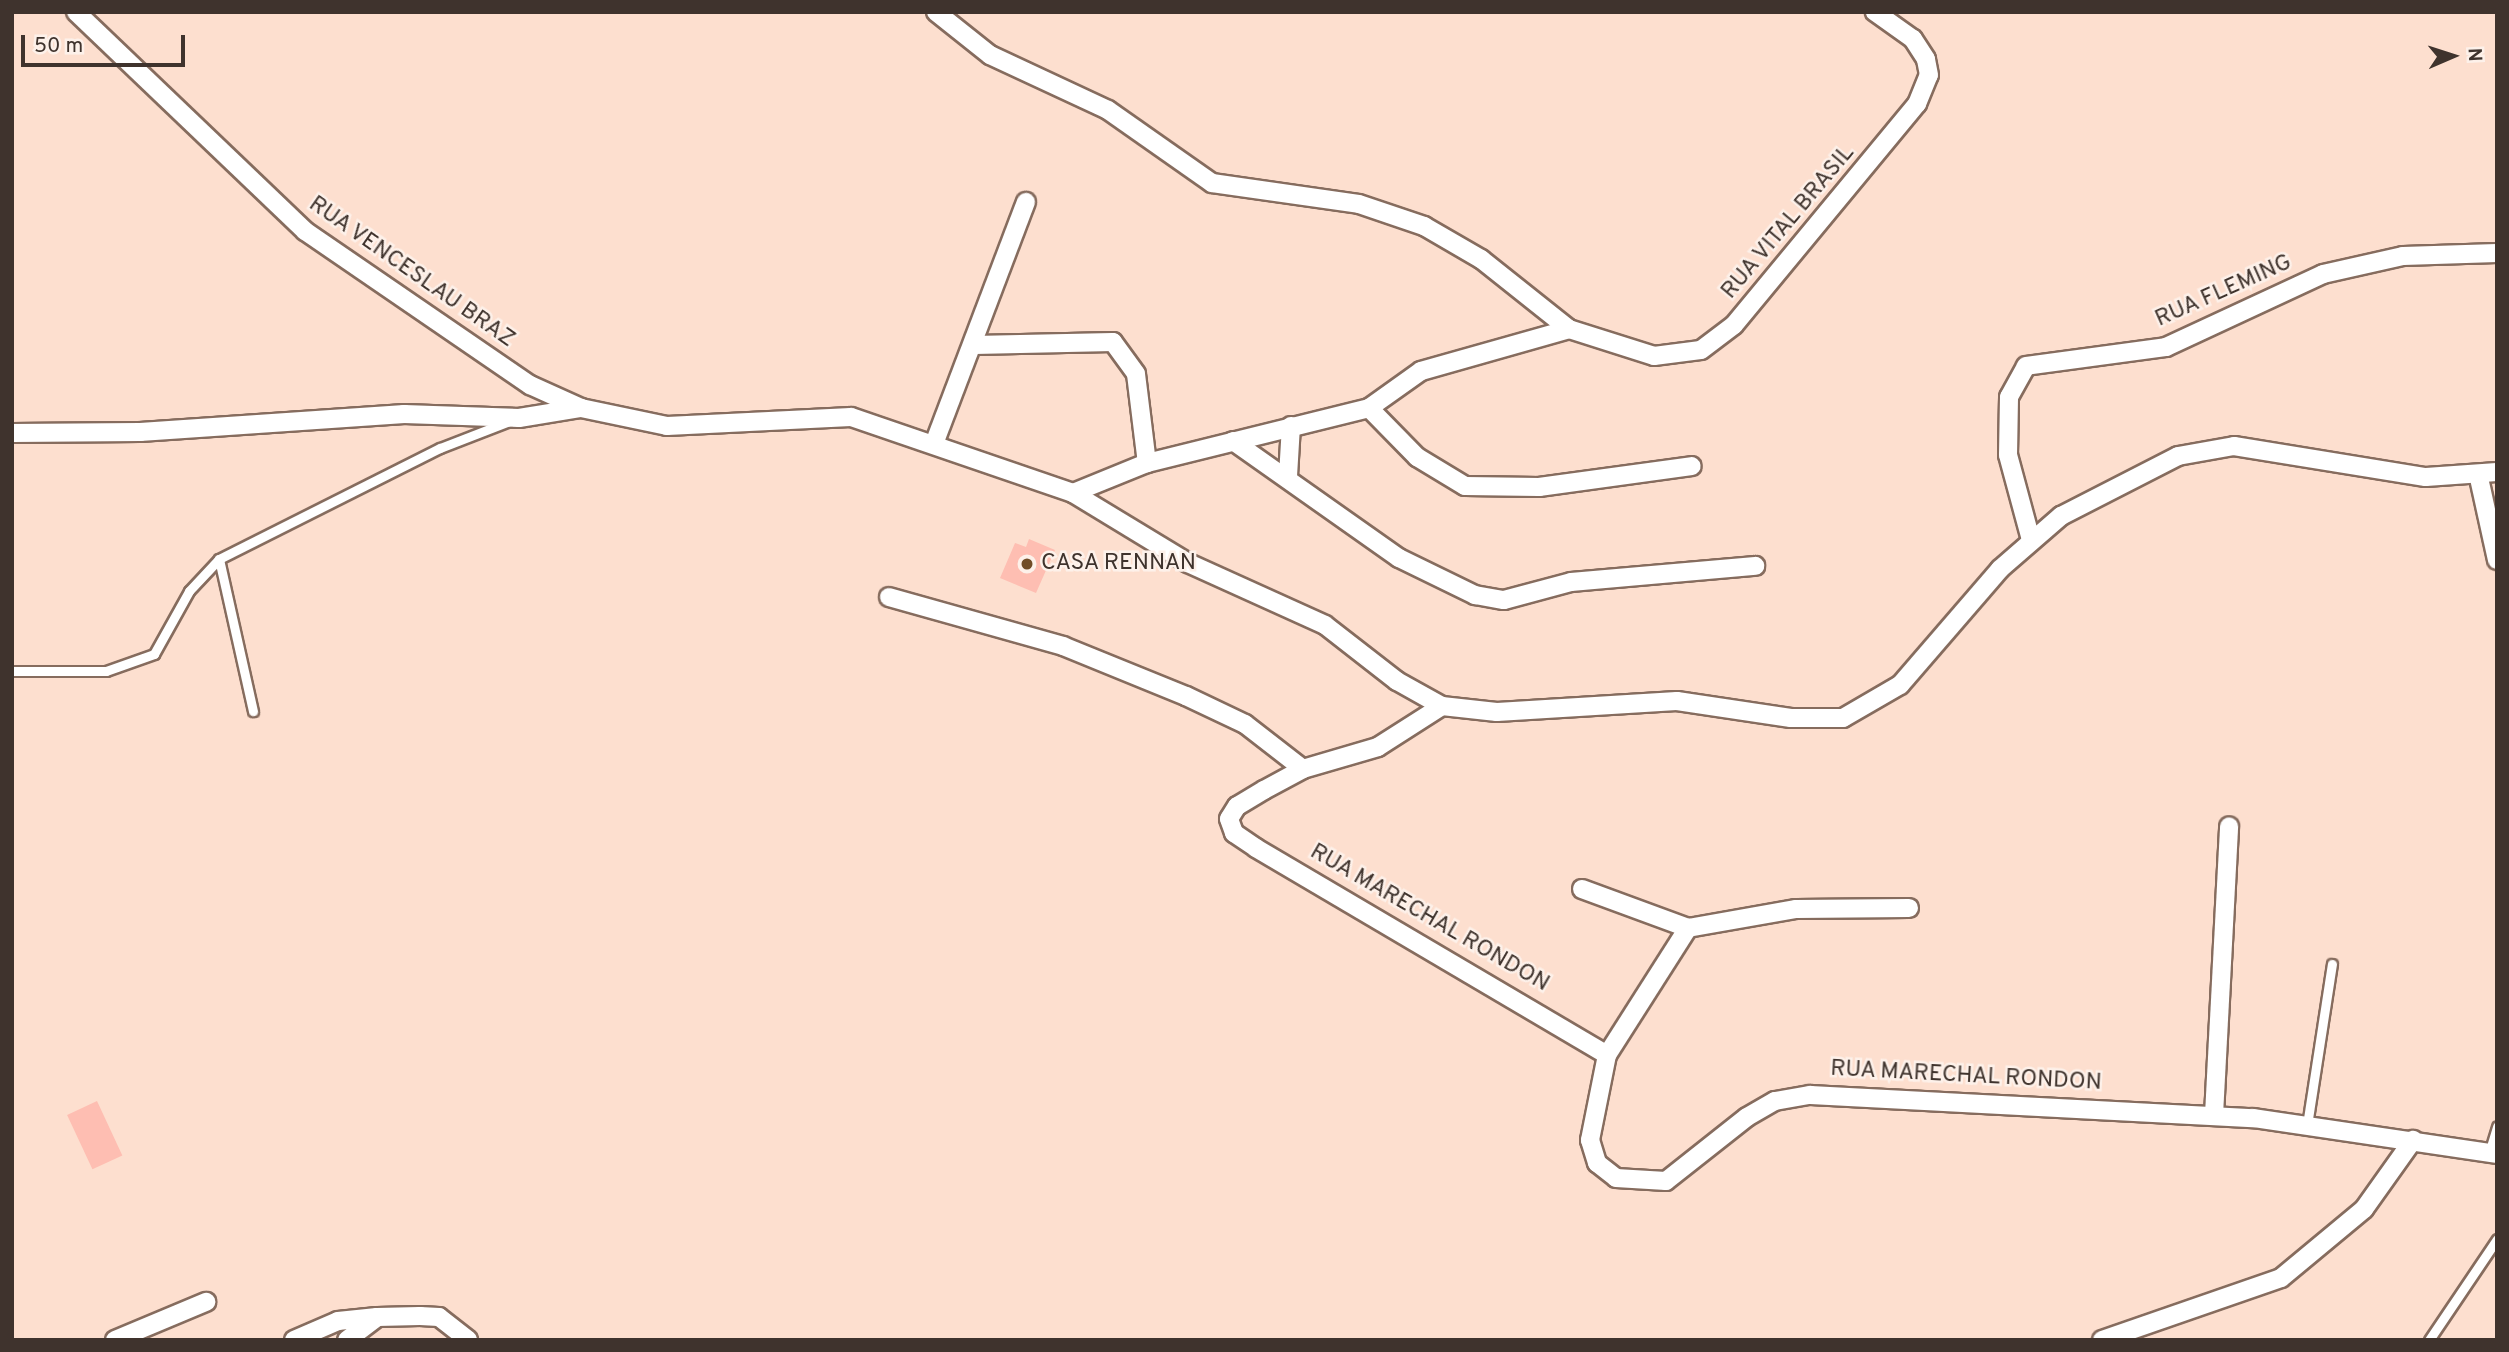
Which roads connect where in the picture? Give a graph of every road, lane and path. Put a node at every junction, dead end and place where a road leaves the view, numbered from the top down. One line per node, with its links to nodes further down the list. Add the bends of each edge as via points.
1 (76, 12): 8 (street, RUA VENCESLAU BRAZ, via 305,231 530,385)
2 (936, 12): 6 (street, RUA VITAL BRASIL, via 989,55 1098,104 1212,183 1359,204 1424,226 1481,259)
3 (1875, 12): 6 (street, RUA VITAL BRASIL, via 1904,31 1926,59 1929,75 1917,104 1734,325 1680,356 1654,356)
4 (1026, 202): 7 (street)
5 (2497, 253): 21 (street, RUA FLEMING, via 2403,256 2323,274 2166,347 2026,366 2009,397 2008,441)
6 (1569, 329): 9 (street, via 1421,371)
7 (974, 345): 14 (street); 15 (street, via 1113,342 1136,374)
8 (581, 408): 10 (street, RUA VENCESLAU BRAZ); 14 (street, RUA VENCESLAU BRAZ, via 667,426 851,417)
9 (1369, 408): 11 (street); 16 (street, via 1417,457 1465,486 1539,487)
10 (519, 418): 12 (street, RUA VENCESLAU BRAZ, via 404,415 140,432); 22 (lane, RUA VENCESLAU BRAZ, via 440,448)
11 (1291, 426): 13 (street); 18 (street)
12 (12, 433)
13 (1233, 441): 15 (street); 18 (street)
14 (934, 444): 20 (street, RUA VENCESLAU BRAZ)
15 (1147, 463): 20 (street)
16 (1692, 466)
17 (2497, 472): 19 (street, RUA VENCESLAU BRAZ)
18 (1288, 476): 24 (street, via 1399,558 1475,595 1504,600 1571,582)
19 (2479, 478): 21 (street, RUA VENCESLAU BRAZ, via 2426,477 2275,450 2204,449 2106,489); 23 (street)
20 (1073, 493): 27 (street, RUA VENCESLAU BRAZ, via 1188,563 1315,620)
21 (2031, 540): 27 (street, RUA VENCESLAU BRAZ, via 1900,685 1843,718 1791,718 1677,701 1497,712)
22 (219, 559): 26 (lane, RUA VENCESLAU BRAZ, via 189,591 154,654 106,671); 28 (lane)
23 (2497, 560)
24 (1755, 566)
25 (889, 597): 29 (street, via 1063,646 1186,696 1245,724)
26 (12, 671)
27 (1442, 706): 29 (street, RUA MARECHAL RONDON, via 1378,747)
28 (253, 711)
29 (1303, 769): 35 (street, RUA MARECHAL RONDON, via 1237,806 1229,819 1234,832)
30 (2229, 826): 36 (street)
31 (1582, 889): 33 (street)
32 (1909, 908): 33 (street, via 1796,909)
33 (1689, 928): 35 (street)
34 (2332, 964): 37 (lane)
35 (1607, 1055): 36 (street, RUA MARECHAL RONDON, via 1590,1140 1597,1163 1616,1178 1639,1183 1666,1181 1717,1136 1775,1101 1810,1095)
36 (2214, 1115): 37 (street, RUA MARECHAL RONDON)
37 (2307, 1125): 39 (street, RUA MARECHAL RONDON)
38 (2497, 1126): 40 (lane)
39 (2413, 1140): 40 (street, RUA MARECHAL RONDON); 44 (street, via 2364,1209 2281,1278)
40 (2493, 1154)
41 (2497, 1239): 51 (lane)
42 (206, 1302): 45 (street)
43 (377, 1317): 46 (street, via 338,1321); 47 (street); 48 (street, via 439,1317)
44 (2165, 1319): 49 (street); 50 (street)
45 (115, 1340)
46 (294, 1340)
47 (346, 1340)
48 (468, 1340)
49 (2102, 1340)
50 (2137, 1340)
51 (2429, 1340)

